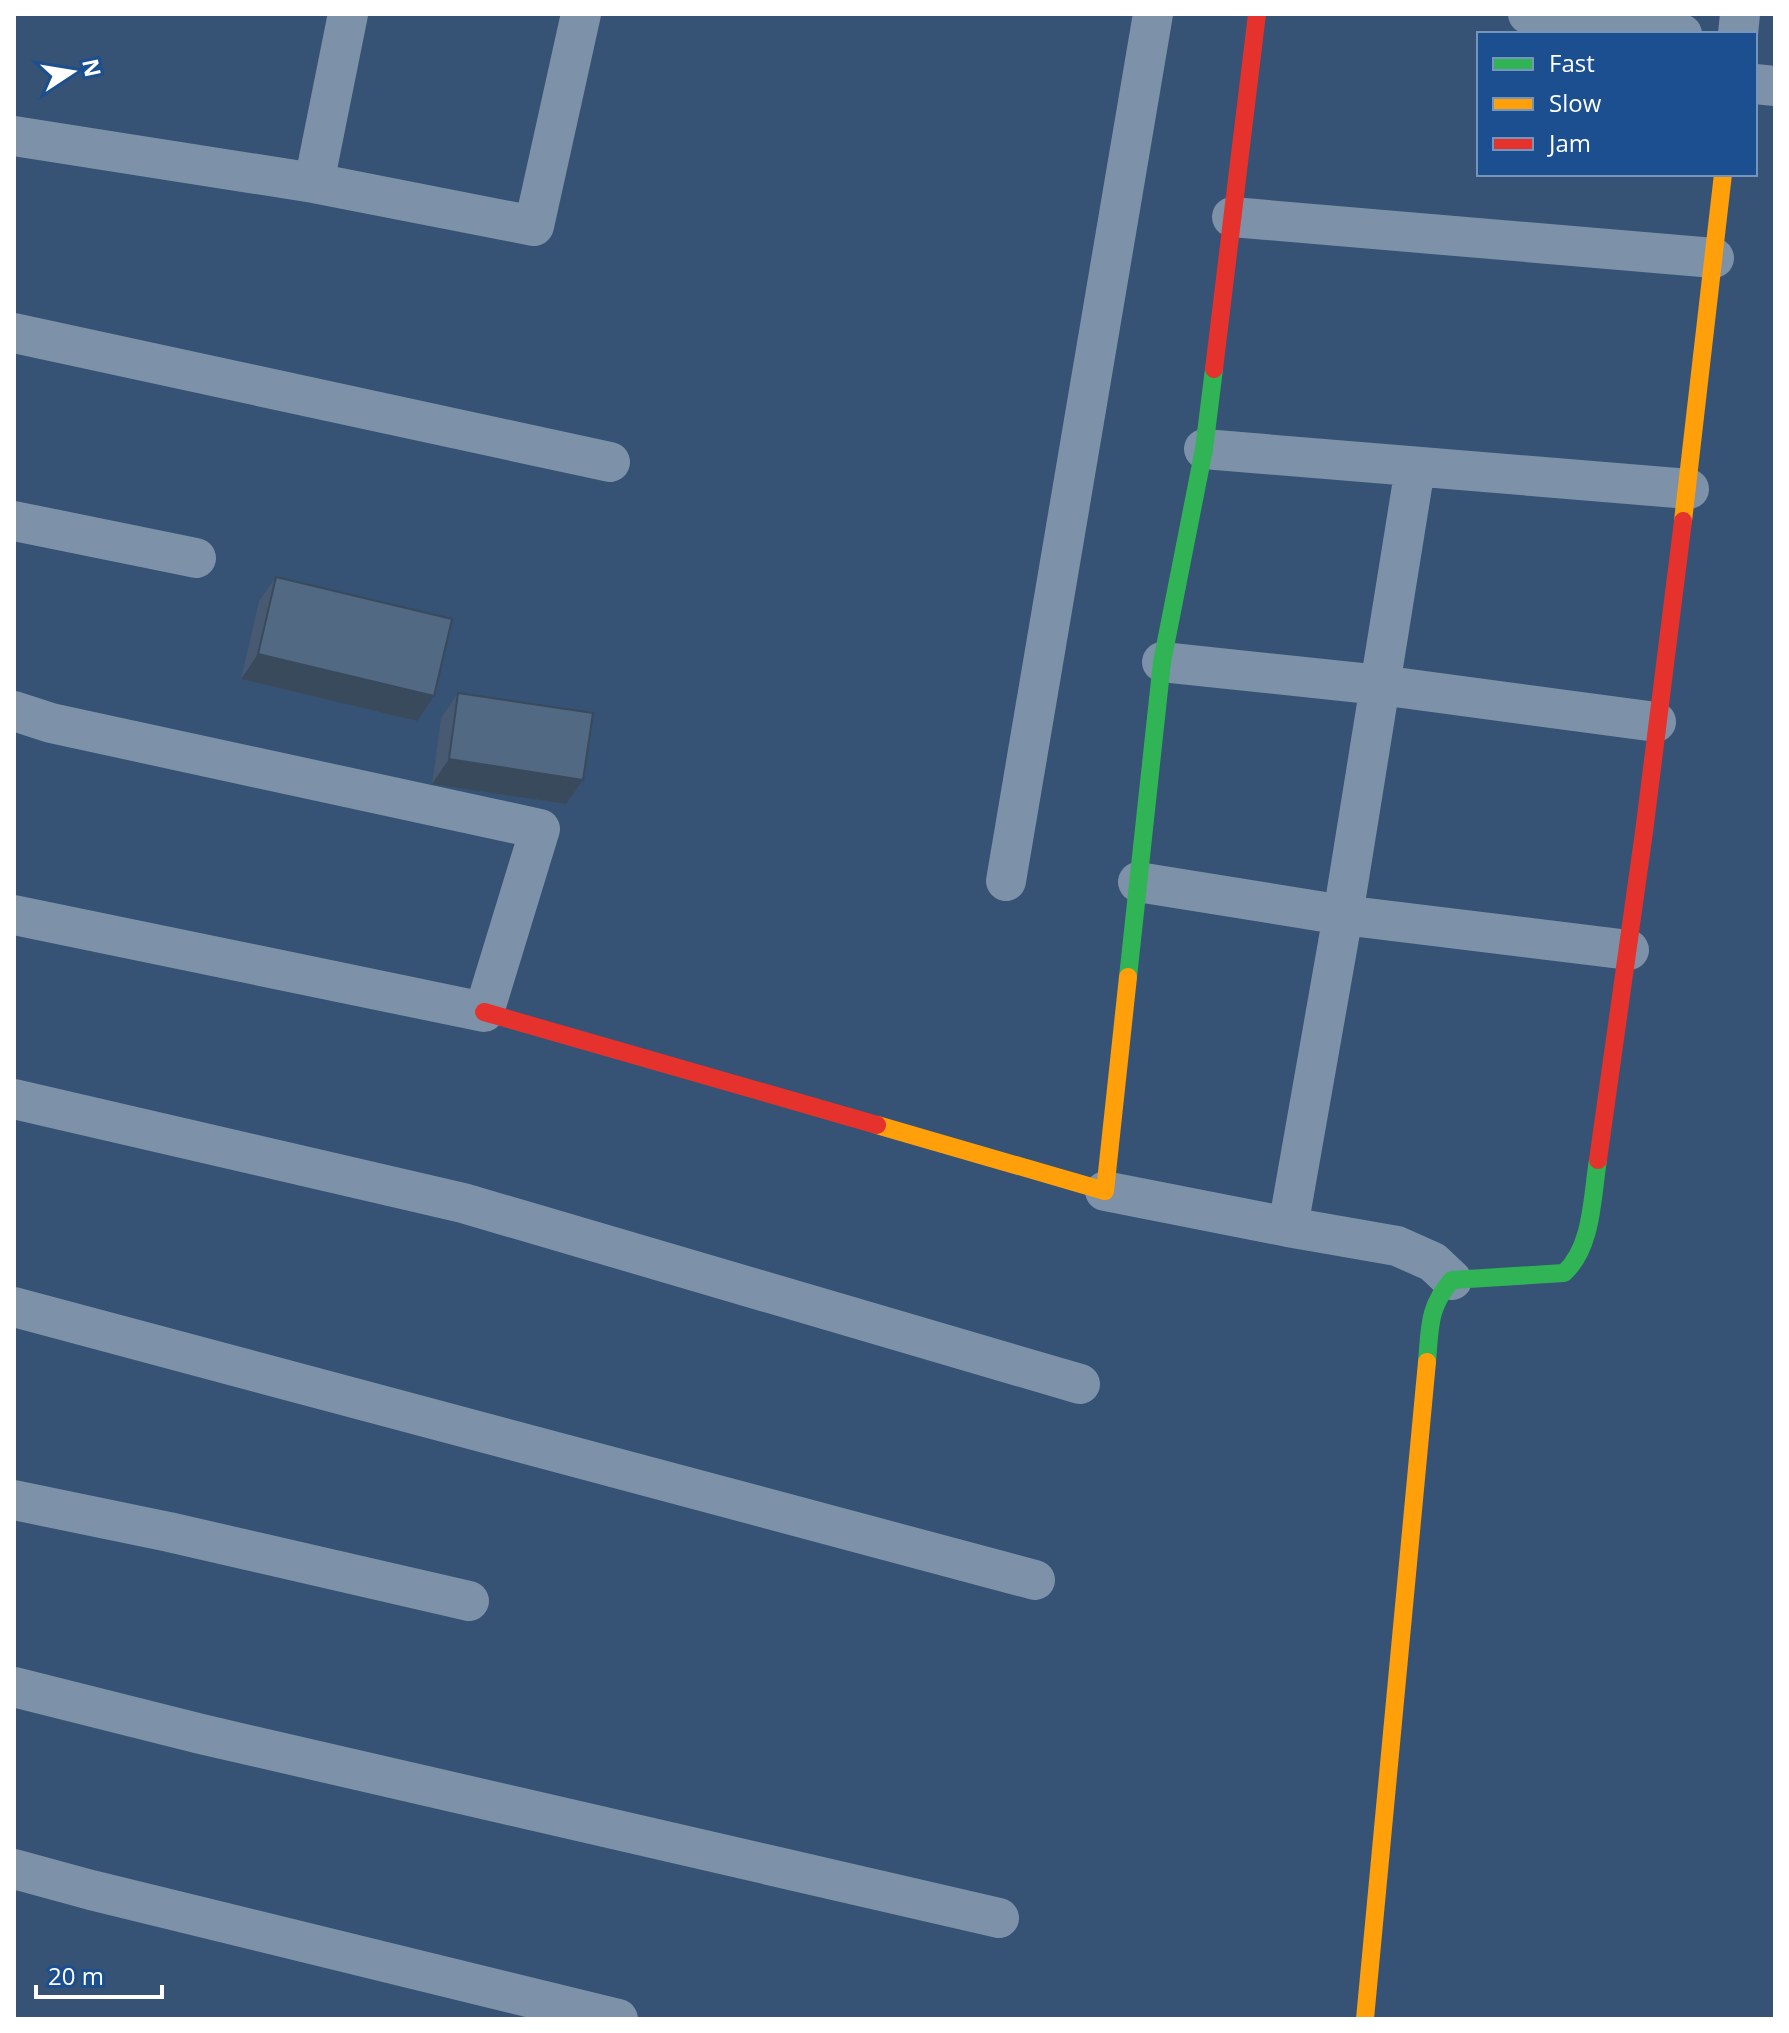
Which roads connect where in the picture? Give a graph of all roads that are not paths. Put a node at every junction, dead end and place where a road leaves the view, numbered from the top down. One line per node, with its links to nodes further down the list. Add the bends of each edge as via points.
1 (348, 14): 9 (street)
2 (581, 14): 9 (street, via 534,226)
3 (1153, 14): 23 (street)
4 (1257, 14): 10 (street)
5 (1528, 14): 6 (street)
6 (1667, 32)
7 (14, 136): 9 (street)
8 (1723, 176): 11 (street)
9 (314, 183)
10 (1232, 217): 11 (street); 13 (street)
11 (1714, 258): 16 (street)
12 (14, 333): 14 (street)
13 (1204, 449): 15 (street); 19 (street)
14 (610, 462)
15 (1415, 468): 16 (street); 20 (street)
16 (1689, 489): 22 (street)
17 (14, 521): 18 (street)
18 (196, 558)
19 (1162, 662): 20 (street); 24 (street)
20 (1380, 685): 22 (street); 26 (street)
21 (14, 711): 28 (street, via 540,829)
22 (1656, 722): 27 (street)
23 (1006, 881)
24 (1138, 882): 26 (street); 30 (street)
25 (14, 915): 28 (street)
26 (1343, 915): 27 (street); 31 (street)
27 (1629, 950): 32 (street, via 1588,1226 1579,1254 1564,1273)
28 (484, 1012): 30 (street)
29 (14, 1099): 34 (street, via 463,1203)
30 (1105, 1191): 31 (street)
31 (1288, 1227): 32 (street, via 1397,1246 1433,1262)
32 (1452, 1280): 42 (street, via 1437,1297 1430,1327)
33 (14, 1307): 36 (street)
34 (1080, 1384)
35 (14, 1500): 37 (street)
36 (1035, 1580)
37 (469, 1601)
38 (14, 1687): 40 (street)
39 (14, 1869): 41 (street)
40 (999, 1918)
41 (618, 2019)
42 (1365, 2019)

